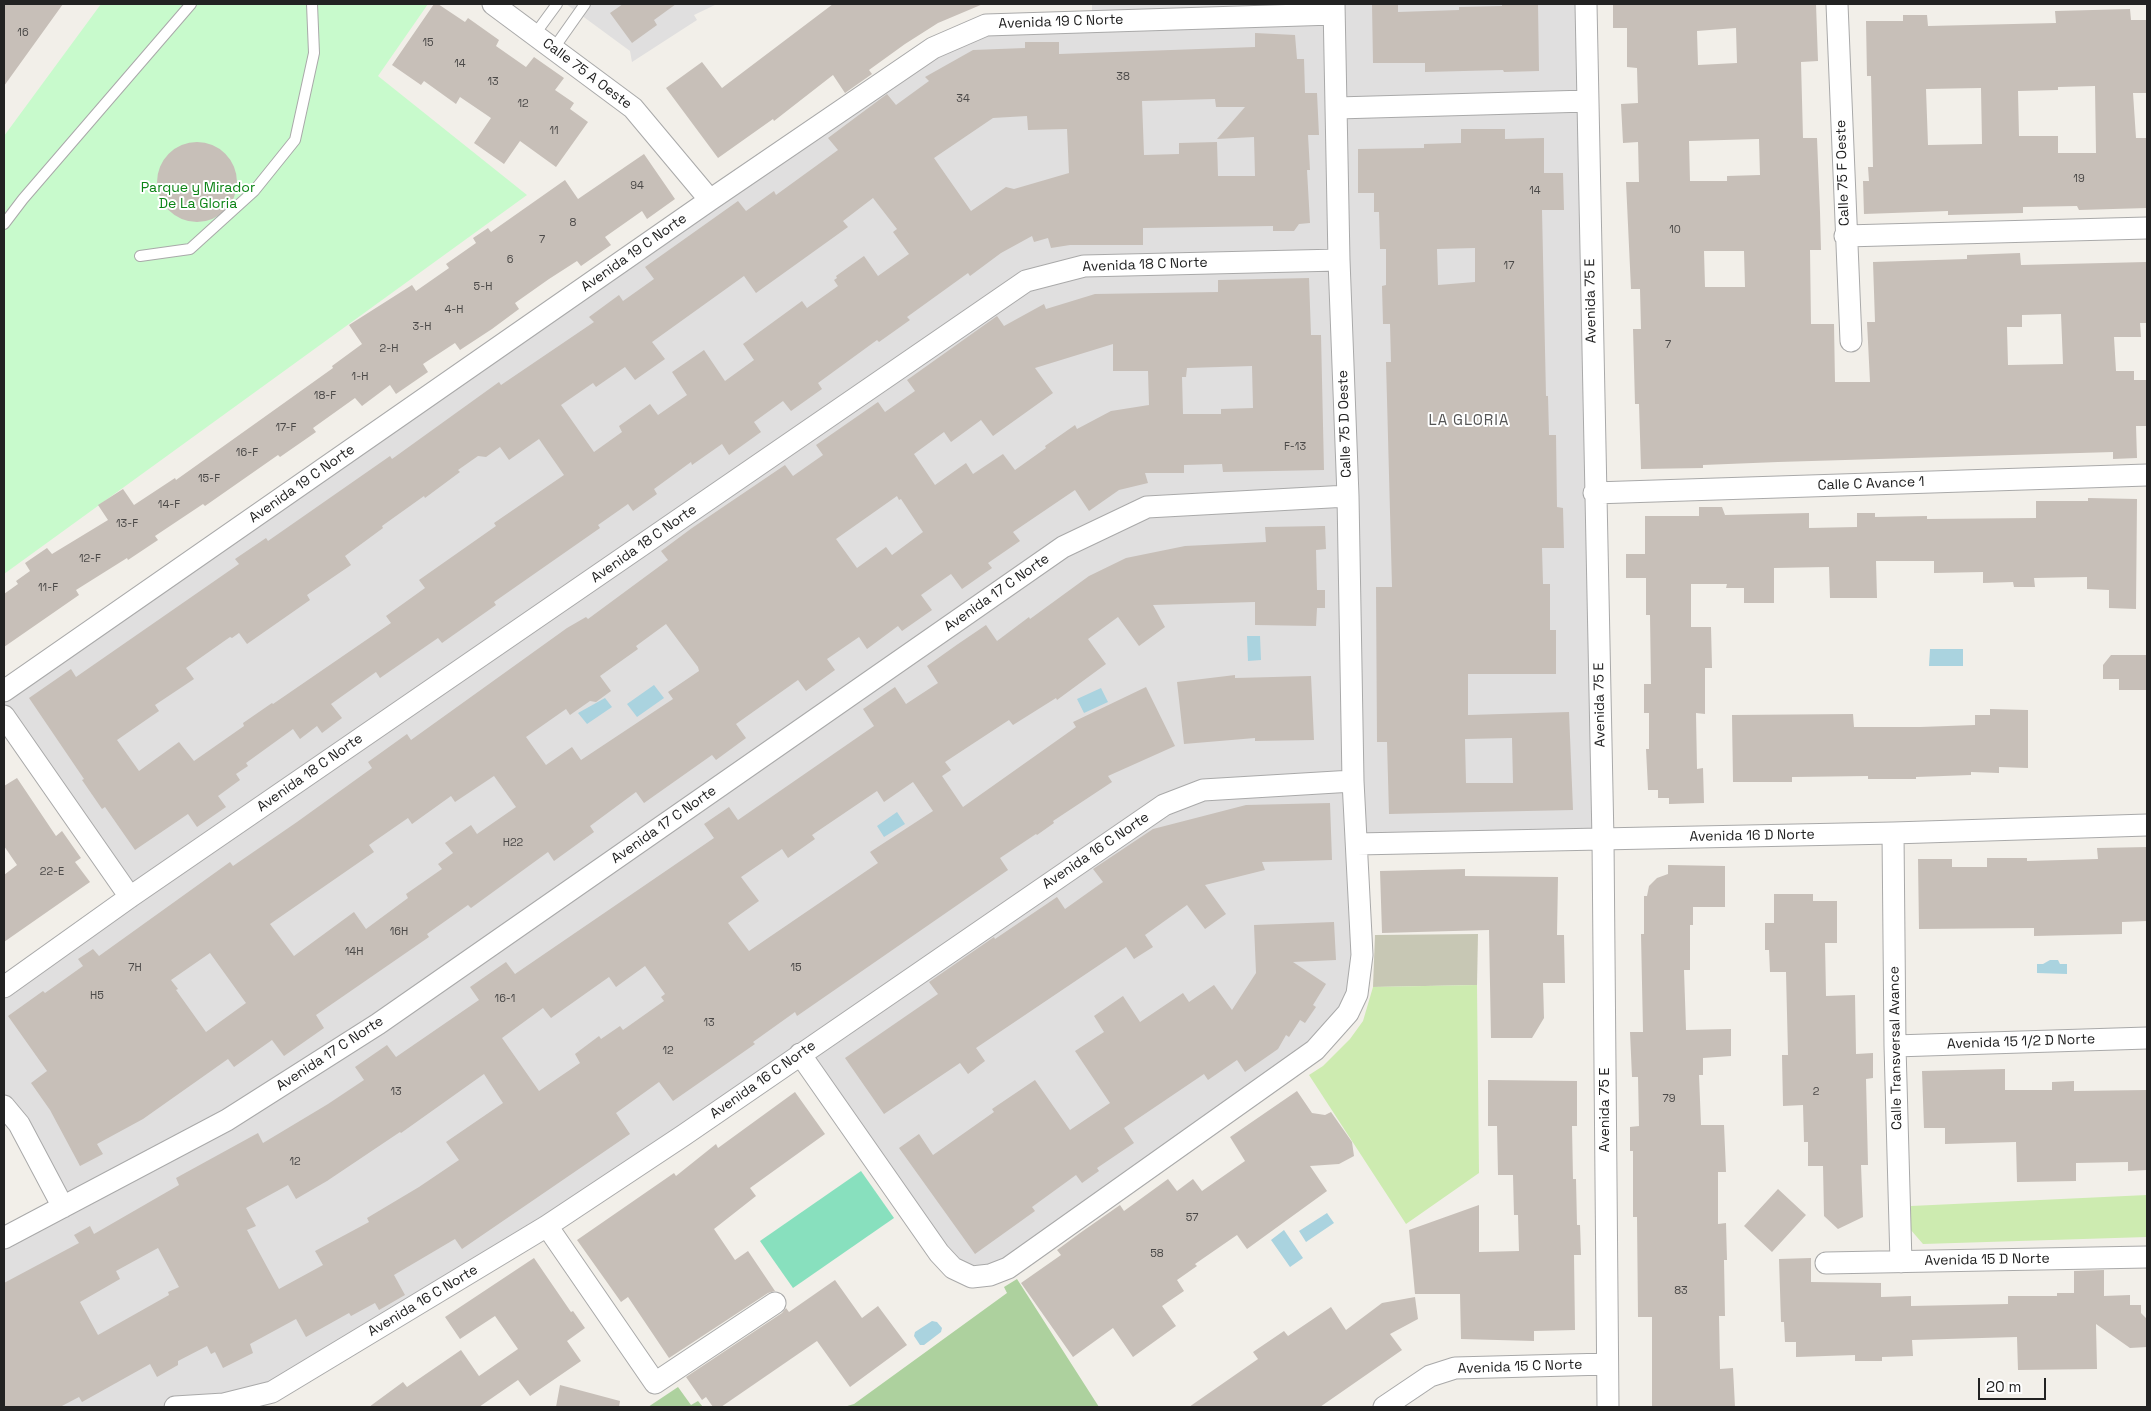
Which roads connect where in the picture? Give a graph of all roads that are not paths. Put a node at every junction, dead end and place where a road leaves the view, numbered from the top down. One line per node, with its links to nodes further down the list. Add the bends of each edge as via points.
1 (191, 4): 15 (lane)
2 (312, 4): 18 (lane, via 314,52 295,140 254,191 190,249)
3 (493, 4): 10 (street, Calle 75 A Oeste)
4 (557, 4): 10 (lane)
5 (585, 4): 11 (lane)
6 (1586, 4): 12 (street, Avenida 75 E)
7 (1837, 4): 17 (street, Calle 75 F Oeste)
8 (1334, 9): 9 (street, Avenida 19 C Norte); 13 (street, Calle 75 D Oeste)
9 (1092, 12): 14 (street, Avenida 19 C Norte, via 986,25 933,48)
10 (535, 34): 11 (street, Calle 75 A Oeste)
11 (554, 48): 14 (street, Calle 75 A Oeste, via 634,108)
12 (1588, 101): 13 (street); 22 (street, Avenida 75 E)
13 (1337, 108): 19 (street, Calle 75 D Oeste)
14 (710, 200): 24 (street, Avenida 19 C Norte)
15 (4, 224)
16 (2147, 228): 17 (street)
17 (1845, 236): 20 (street, Calle 75 F Oeste)
18 (140, 256)
19 (1339, 260): 23 (street, Calle 75 D Oeste); 31 (street, Avenida 18 C Norte, via 1084,266 1026,281)
20 (1850, 341)
21 (2147, 476): 22 (street, Calle C Avance 1)
22 (1594, 493): 29 (street, Avenida 75 E)
23 (1348, 496): 26 (street, Calle 75 D Oeste); 37 (street, Avenida 17 C Norte, via 1147,507 1063,547 378,1024 227,1120)
24 (4, 691)
25 (4, 716): 31 (street)
26 (1353, 781): 30 (street, Calle 75 D Oeste); 35 (street, Avenida 16 C Norte, via 1203,790 1164,805)
27 (2147, 825): 28 (street, Avenida 16 D Norte)
28 (1893, 833): 29 (street, Avenida 16 D Norte); 34 (street, Calle Transversal Avance)
29 (1603, 840): 30 (street, Avenida 16 D Norte); 44 (street, Avenida 75 E)
30 (1357, 844): 35 (street, Calle 75 D Oeste, via 1361,976 1348,1013 1334,1031 1315,1050 1008,1268 990,1275 972,1277 954,1268 939,1253)
31 (130, 897): 32 (street, Avenida 18 C Norte)
32 (4, 987)
33 (2147, 1038): 34 (street, Avenida 15 1/2 D Norte)
34 (1895, 1046): 41 (street, Calle Transversal Avance)
35 (800, 1054): 38 (street, Avenida 16 C Norte)
36 (4, 1106): 37 (street, via 19,1124)
37 (63, 1207): 39 (street, Avenida 17 C Norte)
38 (547, 1226): 43 (street, via 654,1383); 45 (street, Avenida 16 C Norte, via 272,1392 224,1404)
39 (4, 1238)
40 (2147, 1257): 41 (street, Avenida 15 D Norte)
41 (1901, 1262): 42 (street, Avenida 15 D Norte)
42 (1826, 1263)
43 (775, 1303)
44 (1607, 1364): 46 (street, Avenida 15 C Norte, via 1455,1368 1430,1376); 47 (street, Avenida 75 E)
45 (175, 1407)
46 (1384, 1407)
47 (1608, 1407)

